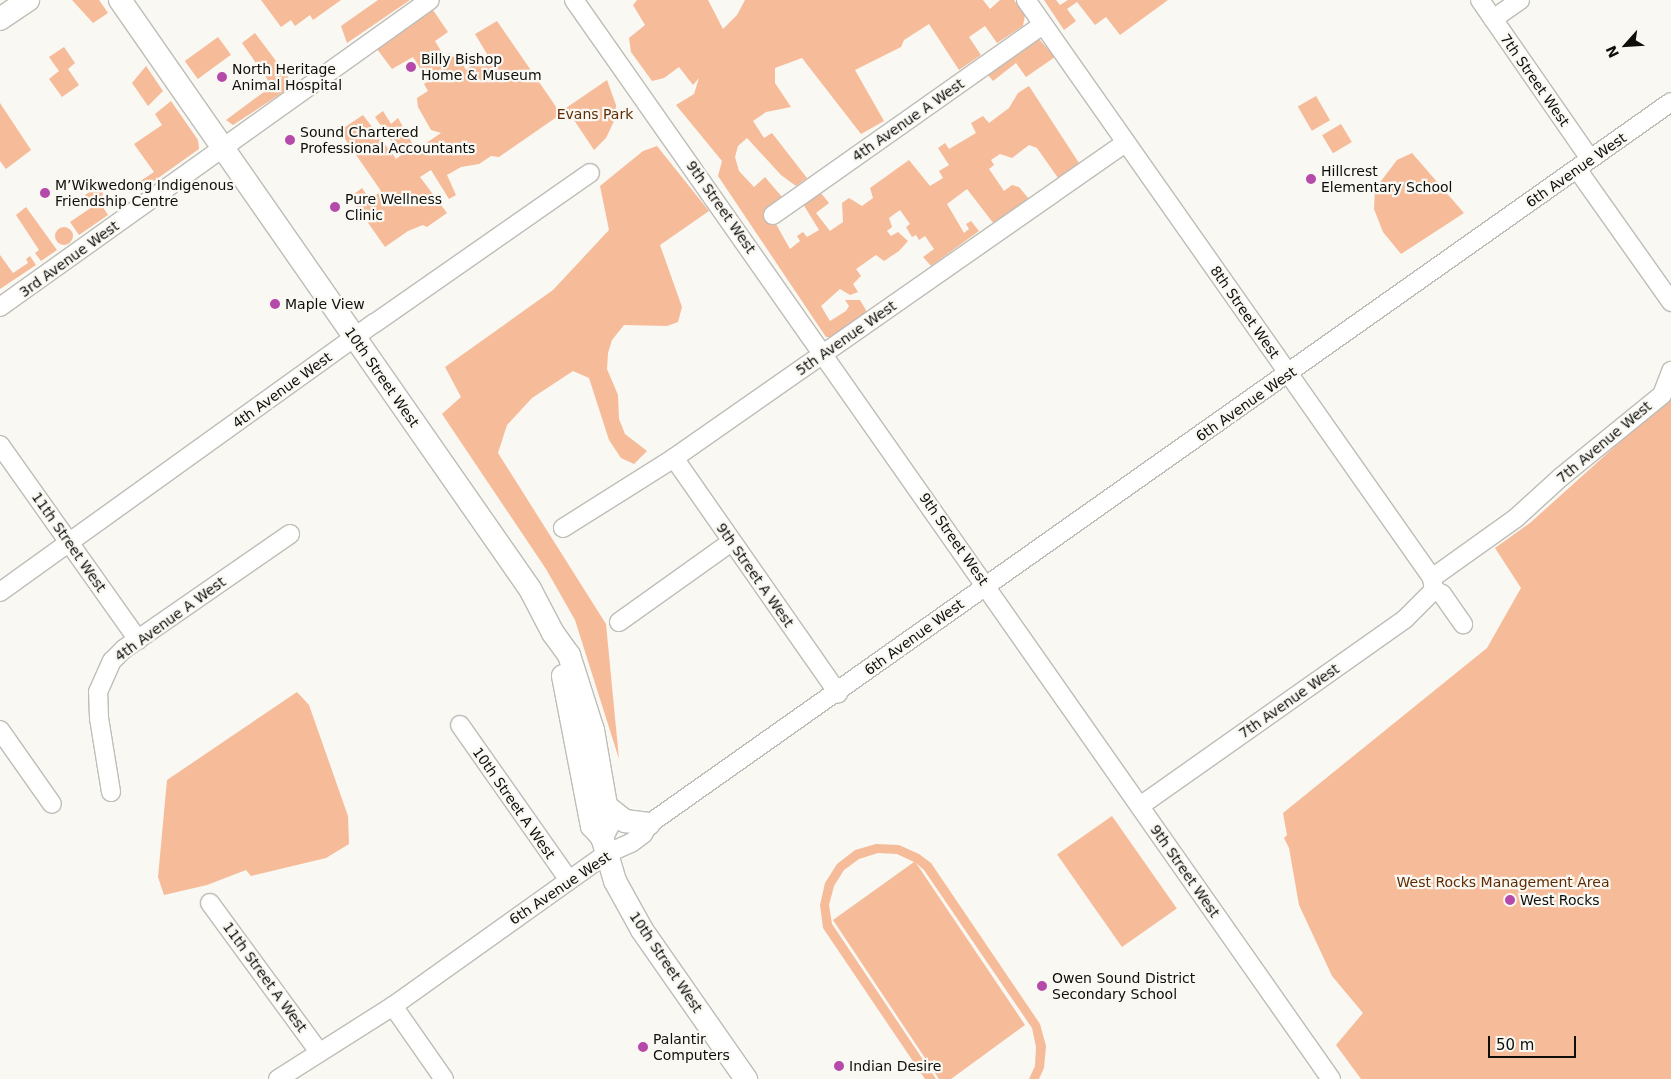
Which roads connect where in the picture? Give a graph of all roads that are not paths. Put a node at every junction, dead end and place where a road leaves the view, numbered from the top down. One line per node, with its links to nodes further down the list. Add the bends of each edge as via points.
1 (28, 0): 9 (main road)
2 (120, 0): 13 (main road, 10th Street West)
3 (430, 0): 13 (street, 3rd Avenue West)
4 (574, 0): 20 (street, 9th Street West)
5 (1026, 0): 10 (street, 8th Street West)
6 (1480, 0): 8 (street, 7th Street West)
7 (1520, 0): 8 (street)
8 (1493, 19): 14 (street, 7th Street West)
9 (0, 20)
10 (1042, 24): 12 (street, 8th Street West); 16 (street, 4th Avenue A West)
11 (1671, 102): 14 (street, 6th Avenue West)
12 (1125, 142): 20 (street, 5th Avenue West); 22 (street, 8th Street West)
13 (222, 148): 18 (street, 3rd Avenue West); 19 (main road, 10th Street West)
14 (1583, 164): 17 (street); 22 (street, 6th Avenue West)
15 (590, 173): 19 (street, 4th Avenue West)
16 (773, 215)
17 (1671, 302)
18 (0, 308)
19 (354, 337): 27 (street, 4th Avenue West); 34 (main road, 10th Street West, via 530,589)
20 (824, 354): 24 (street, 5th Avenue West); 30 (street, 9th Street West)
21 (1671, 372): 29 (street, 7th Avenue West, via 1662,394)
22 (1288, 374): 29 (street, 8th Street West); 30 (street, 6th Avenue West)
23 (0, 445): 27 (street, 11th Street West)
24 (674, 458): 25 (street, 5th Avenue West); 28 (street, 9th Street A West)
25 (563, 528)
26 (290, 534): 35 (street, 4th Avenue A West)
27 (70, 542): 31 (street, 4th Avenue West); 35 (street, 11th Street West)
28 (731, 542): 32 (street); 36 (street, 9th Street A West)
29 (1433, 584): 33 (street, 8th Street West); 41 (street, 7th Avenue West, via 1428,600 1405,619)
30 (986, 585): 36 (street, 6th Avenue West); 41 (street, 9th Street West)
31 (0, 592)
32 (619, 622)
33 (1462, 624)
34 (553, 634): 42 (main road, 10th Street West, via 569,655 587,704); 44 (main road, 10th Street West, via 571,706 592,826)
35 (138, 640): 39 (street, 4th Avenue A West, via 112,661 98,692)
36 (838, 693): 43 (street, 6th Avenue West)
37 (460, 725): 45 (street, 10th Street A West)
38 (0, 730): 40 (street)
39 (111, 792)
40 (52, 804)
41 (1140, 806): 52 (street, 9th Street West)
42 (607, 807): 43 (main road, via 625,821); 44 (main road, 10th Street West, via 609,823)
43 (649, 824): 44 (street, 6th Avenue West, via 631,843)
44 (604, 846): 45 (street, 6th Avenue West); 51 (main road, 10th Street West, via 616,881 642,930)
45 (569, 880): 47 (street, 6th Avenue West)
46 (210, 903): 48 (street, 11th Street A West)
47 (393, 1006): 48 (street, 6th Avenue West); 50 (street)
48 (319, 1052): 49 (street, 6th Avenue West)
49 (278, 1079)
50 (444, 1079)
51 (746, 1079)
52 (1331, 1079)

